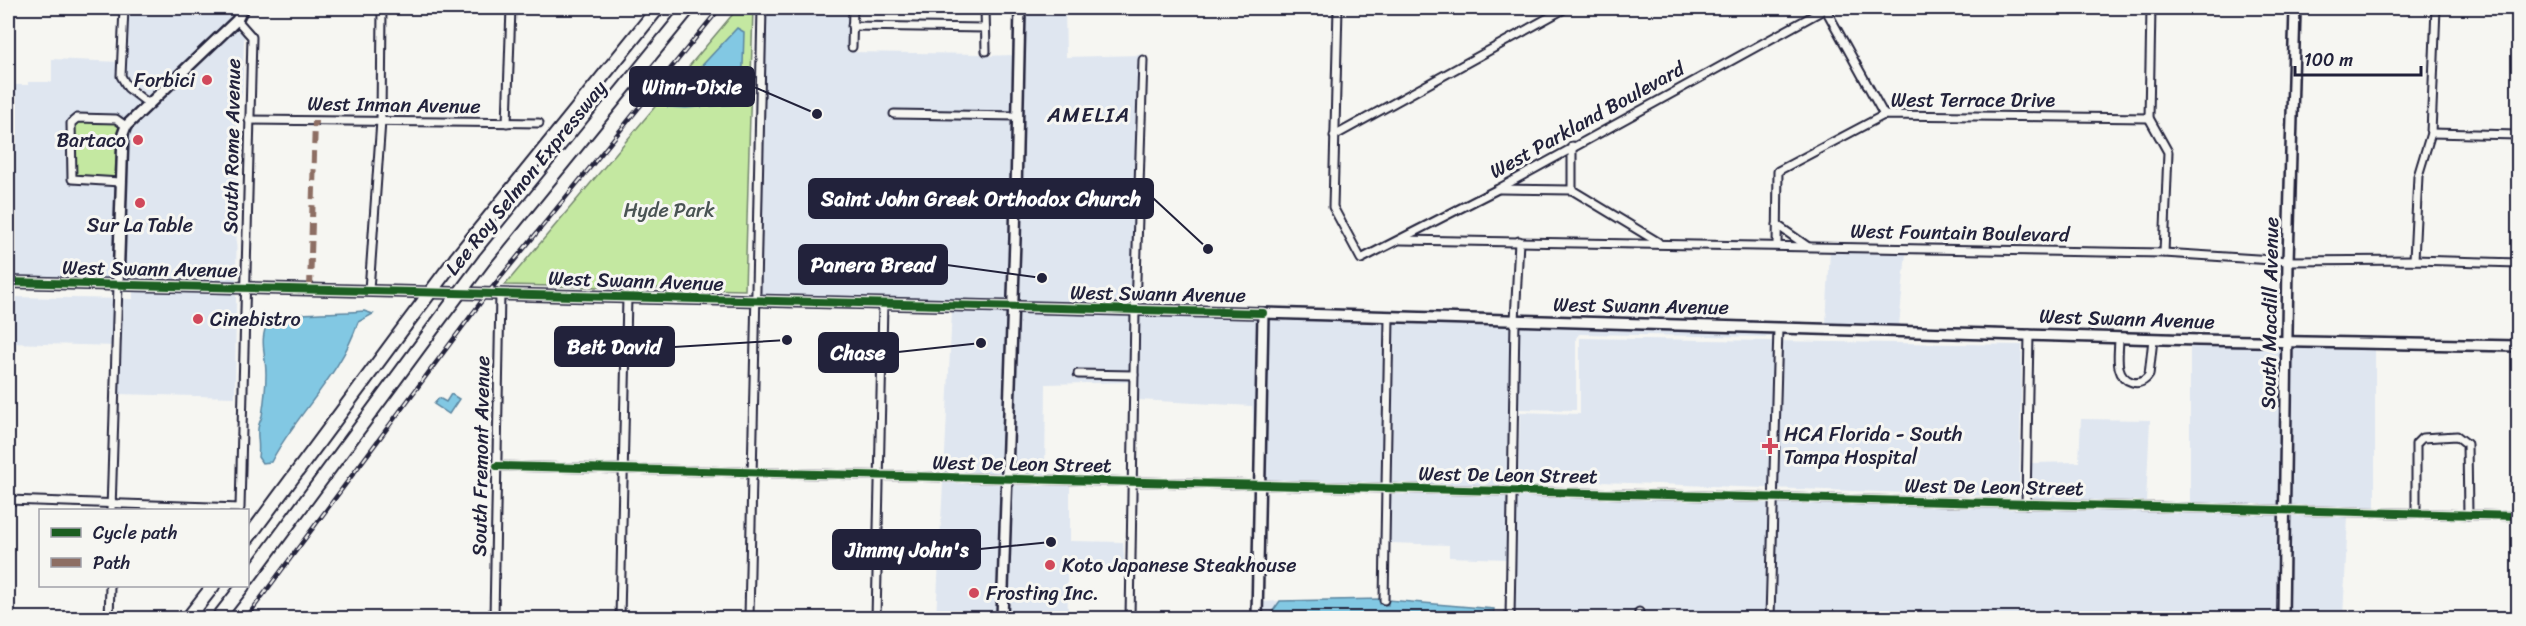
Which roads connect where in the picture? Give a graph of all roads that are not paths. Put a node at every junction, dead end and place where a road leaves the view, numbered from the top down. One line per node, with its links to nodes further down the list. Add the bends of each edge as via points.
1 (124, 8): 23 (street, via 121,76 128,88)
2 (243, 8): 17 (street)
3 (382, 8): 29 (street)
4 (510, 8): 30 (street)
5 (658, 8): 88 (highway, Lee Roy Selmon Expressway, bridge, via 456,258)
6 (689, 8): 89 (highway, Lee Roy Selmon Expressway, bridge, via 485,259)
7 (762, 8): 56 (street)
8 (853, 8): 18 (street)
9 (985, 8): 19 (street)
10 (1020, 8): 26 (street)
11 (1338, 8): 35 (street)
12 (1566, 8): 35 (street)
13 (1826, 8): 25 (street); 36 (street, West Parkland Boulevard)
14 (2151, 8): 27 (street)
15 (2295, 8): 48 (street, South Macdill Avenue)
16 (2436, 8): 33 (street)
17 (237, 20): 23 (street); 28 (street, South Rome Avenue, via 252,38)
18 (852, 26): 19 (street); 20 (street)
19 (985, 28): 21 (street)
20 (852, 47)
21 (986, 51)
22 (1143, 60): 59 (street)
23 (149, 104): 32 (street)
24 (894, 114): 26 (street)
25 (1884, 115): 27 (street, West Terrace Drive); 40 (street, West Terrace Drive, via 1778,171)
26 (1017, 116): 58 (street)
27 (2149, 118): 46 (street, via 2168,152)
28 (249, 120): 29 (street, West Inman Avenue); 52 (street, South Rome Avenue)
29 (381, 121): 30 (street, West Inman Avenue); 53 (street)
30 (507, 123): 31 (street, West Inman Avenue)
31 (539, 123)
32 (126, 126): 37 (street, via 121,143); 37 (street, via 116,119 77,118 71,123 72,179)
33 (2431, 134): 34 (street); 47 (street, via 2418,176)
34 (2518, 135)
35 (1335, 136): 41 (street, West Parkland Boulevard, via 1333,207 1361,259)
36 (1572, 146): 38 (street, West Parkland Boulevard); 39 (street)
37 (120, 182): 51 (street)
38 (1498, 189): 39 (street); 41 (street, West Parkland Boulevard)
39 (1572, 190): 43 (street)
40 (1777, 225): 44 (street, West Terrace Drive); 45 (street)
41 (1401, 240): 42 (street, West Fountain Boulevard)
42 (1519, 241): 43 (street, West Fountain Boulevard); 62 (street)
43 (1660, 243): 44 (street, West Fountain Boulevard)
44 (1777, 245): 45 (street, West Fountain Boulevard)
45 (1807, 246): 46 (street, West Fountain Boulevard)
46 (2164, 253): 48 (street, West Fountain Boulevard)
47 (2414, 260): 48 (street, West Fountain Boulevard); 49 (street, West Fountain Boulevard)
48 (2288, 261): 67 (street, South Macdill Avenue)
49 (2518, 263)
50 (8, 282): 51 (street, West Swann Avenue)
51 (118, 285): 52 (street, West Swann Avenue); 83 (street)
52 (247, 287): 53 (street, West Swann Avenue); 83 (street, South Rome Avenue, via 240,508)
53 (369, 290): 54 (street, West Swann Avenue)
54 (500, 294): 55 (street, West Swann Avenue); 71 (street, South Fremont Avenue)
55 (627, 297): 56 (street, West Swann Avenue); 72 (street)
56 (754, 301): 57 (street, West Swann Avenue); 73 (street)
57 (883, 304): 58 (street, West Swann Avenue); 74 (street)
58 (1012, 308): 59 (street, West Swann Avenue); 75 (street)
59 (1135, 311): 60 (street, West Swann Avenue); 70 (street)
60 (1263, 313): 61 (street, West Swann Avenue); 77 (street)
61 (1389, 318): 62 (street, West Swann Avenue); 78 (street)
62 (1515, 321): 63 (street, West Swann Avenue); 79 (street)
63 (1778, 327): 64 (street, West Swann Avenue); 80 (street)
64 (2029, 334): 65 (street, West Swann Avenue); 82 (street)
65 (2119, 338): 66 (street, West Swann Avenue); 66 (street, via 2118,368 2124,378 2134,382 2150,375)
66 (2153, 339): 67 (street, West Swann Avenue)
67 (2287, 342): 68 (street, West Swann Avenue); 84 (street, South Macdill Avenue)
68 (2518, 346)
69 (1078, 374): 70 (street)
70 (1134, 375): 76 (street)
71 (497, 466): 72 (street, West De Leon Street); 97 (street, South Fremont Avenue)
72 (623, 470): 73 (street, West De Leon Street); 98 (street)
73 (751, 473): 74 (street, West De Leon Street); 99 (street)
74 (878, 477): 75 (street, West De Leon Street); 100 (street)
75 (1006, 480): 76 (street, West De Leon Street); 101 (street)
76 (1132, 483): 77 (street, West De Leon Street); 102 (street)
77 (1260, 486): 78 (street, West De Leon Street); 103 (street)
78 (1386, 489): 79 (street, West De Leon Street); 93 (street)
79 (1512, 492): 80 (street, West De Leon Street); 104 (street)
80 (1772, 498): 82 (street, West De Leon Street); 105 (street)
81 (8, 500): 83 (street)
82 (2026, 504): 84 (street, West De Leon Street)
83 (111, 508)
84 (2285, 510): 85 (street, West De Leon Street); 106 (street, South Macdill Avenue)
85 (2416, 513): 86 (street, West De Leon Street); 86 (street, via 2416,444 2422,438 2457,436 2467,444)
86 (2468, 515): 87 (street, West De Leon Street)
87 (2518, 516)
88 (249, 537)
89 (249, 578)
90 (110, 587): 94 (street)
91 (211, 587): 95 (highway)
92 (241, 587): 96 (highway)
93 (1384, 600)
94 (109, 618)
95 (188, 618)
96 (218, 618)
97 (494, 618)
98 (620, 618)
99 (748, 618)
100 (876, 618)
101 (1002, 618)
102 (1130, 618)
103 (1257, 618)
104 (1510, 618)
105 (1770, 618)
106 (2283, 618)

